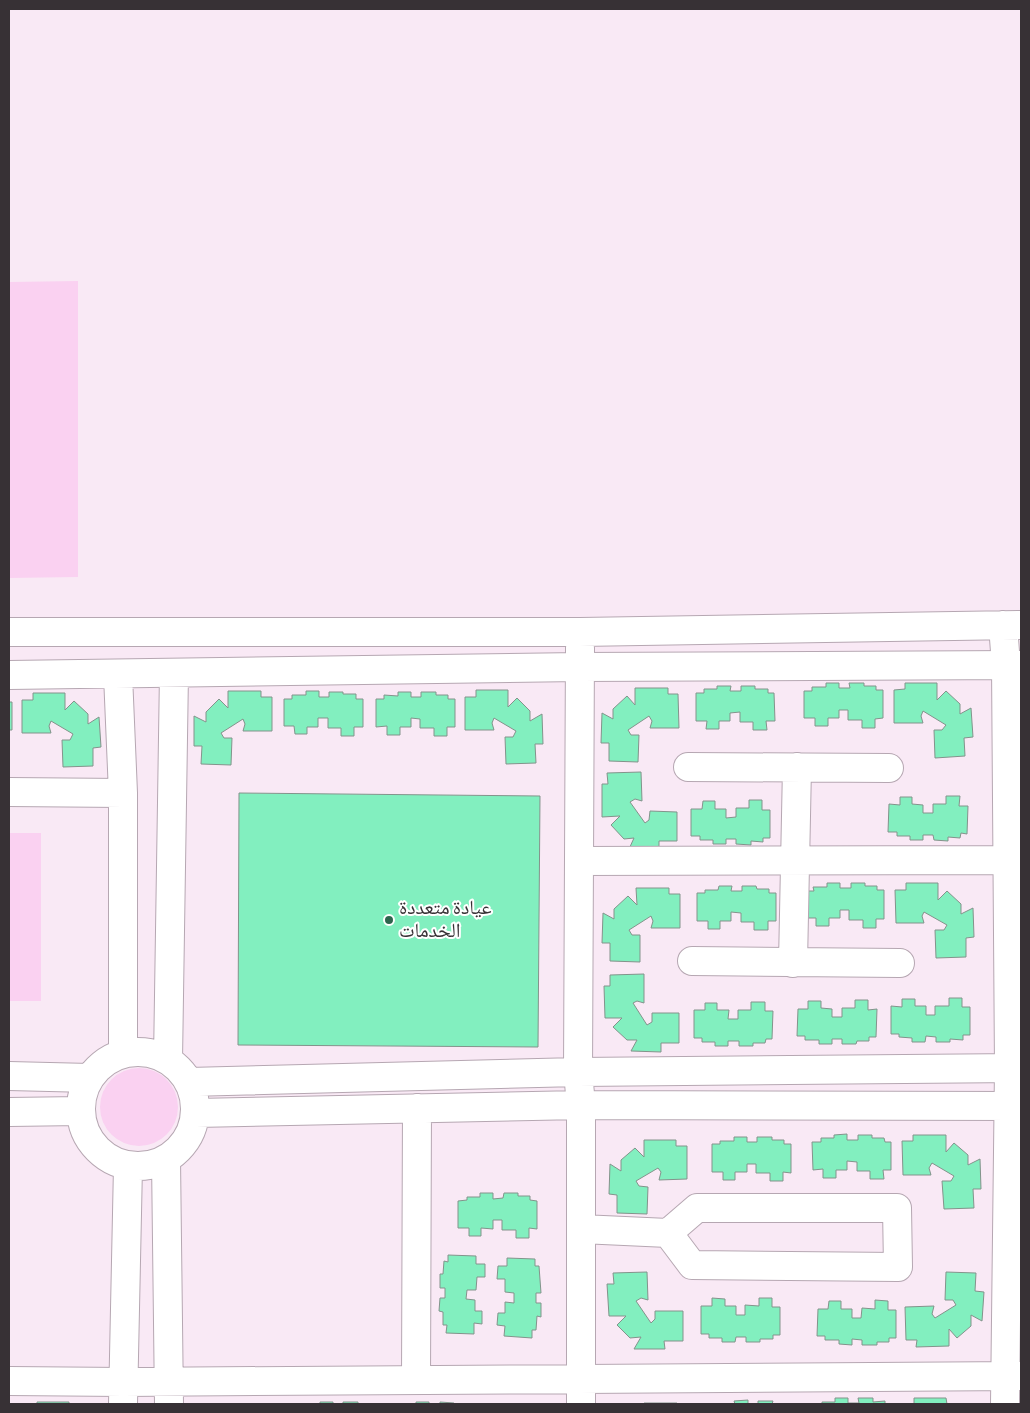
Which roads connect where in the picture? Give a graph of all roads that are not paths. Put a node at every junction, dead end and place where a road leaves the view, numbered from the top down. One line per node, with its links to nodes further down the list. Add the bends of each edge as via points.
1 (1012, 625): 3 (street); 4 (street)
2 (9, 632): 3 (street)
3 (580, 632): 5 (street)
4 (1014, 665): 5 (street); 14 (street)
5 (579, 667): 6 (street); 16 (street)
6 (174, 673): 8 (street); 21 (street)
7 (9, 675): 8 (street)
8 (118, 675): 13 (street)
9 (688, 767): 10 (street)
10 (797, 767): 11 (street); 15 (street)
11 (889, 768)
12 (9, 792): 13 (street)
13 (123, 793): 20 (street)
14 (1015, 860): 15 (street); 22 (street)
15 (796, 861): 16 (street); 18 (street)
16 (580, 862): 23 (street)
17 (692, 961): 18 (street)
18 (792, 963): 19 (street)
19 (900, 963)
20 (123, 1054): 21 (street, via 154,1054); 25 (street, via 104,1063)
21 (168, 1060): 26 (street)
22 (1015, 1068): 23 (street); 28 (street)
23 (578, 1072): 26 (street); 27 (street)
24 (9, 1076): 25 (street)
25 (90, 1078): 30 (street, via 82,1093)
26 (189, 1082): 32 (street)
27 (581, 1105): 28 (street); 29 (street); 35 (street)
28 (1015, 1106): 37 (street)
29 (417, 1108): 32 (street); 38 (street)
30 (80, 1111): 31 (street); 34 (street, via 85,1130 95,1147 110,1159)
31 (9, 1112)
32 (196, 1113): 33 (street, via 191,1131 181,1147)
33 (166, 1159): 34 (street, via 154,1164); 42 (street)
34 (128, 1166): 41 (street)
35 (581, 1229): 36 (street); 40 (street)
36 (668, 1233): 36 (street, via 697,1208 898,1208 898,1267 692,1265)
37 (1013, 1376): 40 (street); 43 (street)
38 (416, 1380): 40 (street); 42 (street)
39 (9, 1381): 41 (street)
40 (581, 1391)
41 (123, 1393): 42 (street)
42 (169, 1393)
43 (1005, 1404)

